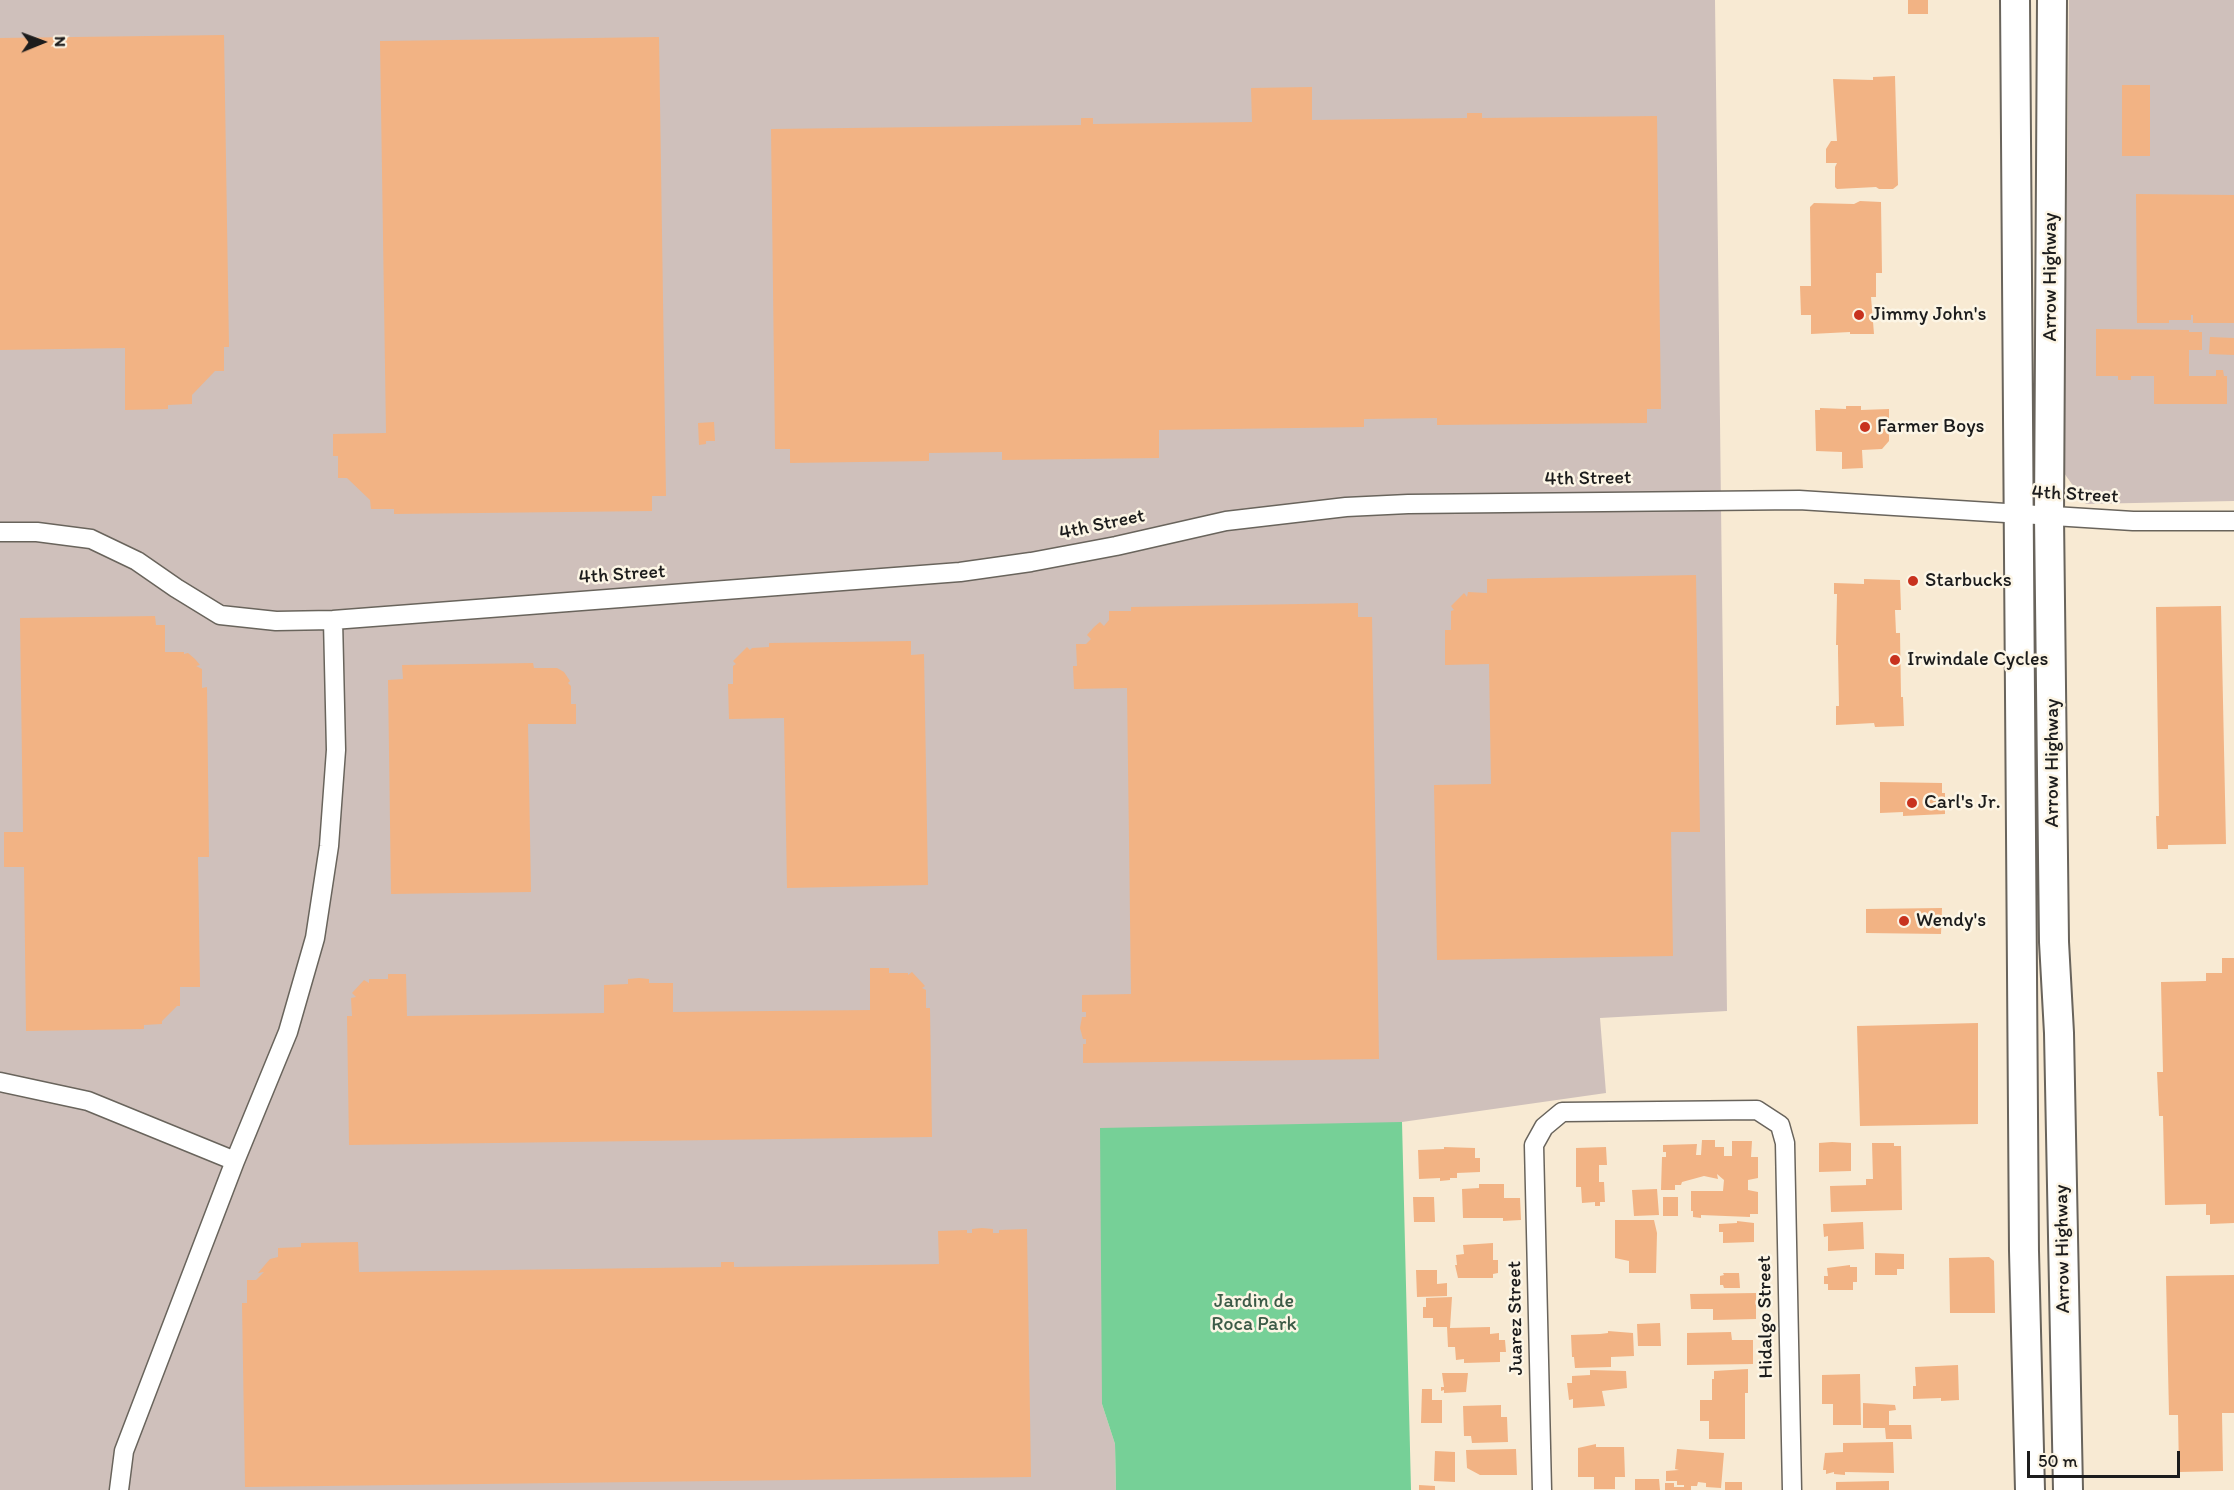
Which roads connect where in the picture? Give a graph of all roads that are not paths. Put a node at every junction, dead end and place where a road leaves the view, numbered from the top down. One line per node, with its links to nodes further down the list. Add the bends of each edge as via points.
1 (2015, 0): 3 (main road, Arrow Highway)
2 (2052, 0): 4 (main road, Arrow Highway)
3 (2017, 514): 4 (street, 4th Street); 7 (street, 4th Street, via 1799,500 1346,507 1226,521 1116,546 960,572); 14 (main road, Arrow Highway)
4 (2049, 516): 5 (street, 4th Street); 15 (main road, Arrow Highway, via 2054,942)
5 (2234, 521)
6 (0, 532): 7 (street, 4th Street, via 91,539 137,561 220,615 276,621)
7 (333, 620): 10 (street, via 336,750 329,846 315,938 288,1032)
8 (0, 1082): 10 (street, via 88,1101)
9 (1785, 1143): 12 (street, Juarez Street, via 1780,1125 1757,1110 1562,1112 1544,1127 1534,1145); 13 (street, Hidalgo Street)
10 (235, 1161): 11 (street, via 124,1451)
11 (119, 1490)
12 (1542, 1490)
13 (1792, 1490)
14 (2030, 1490)
15 (2068, 1490)

